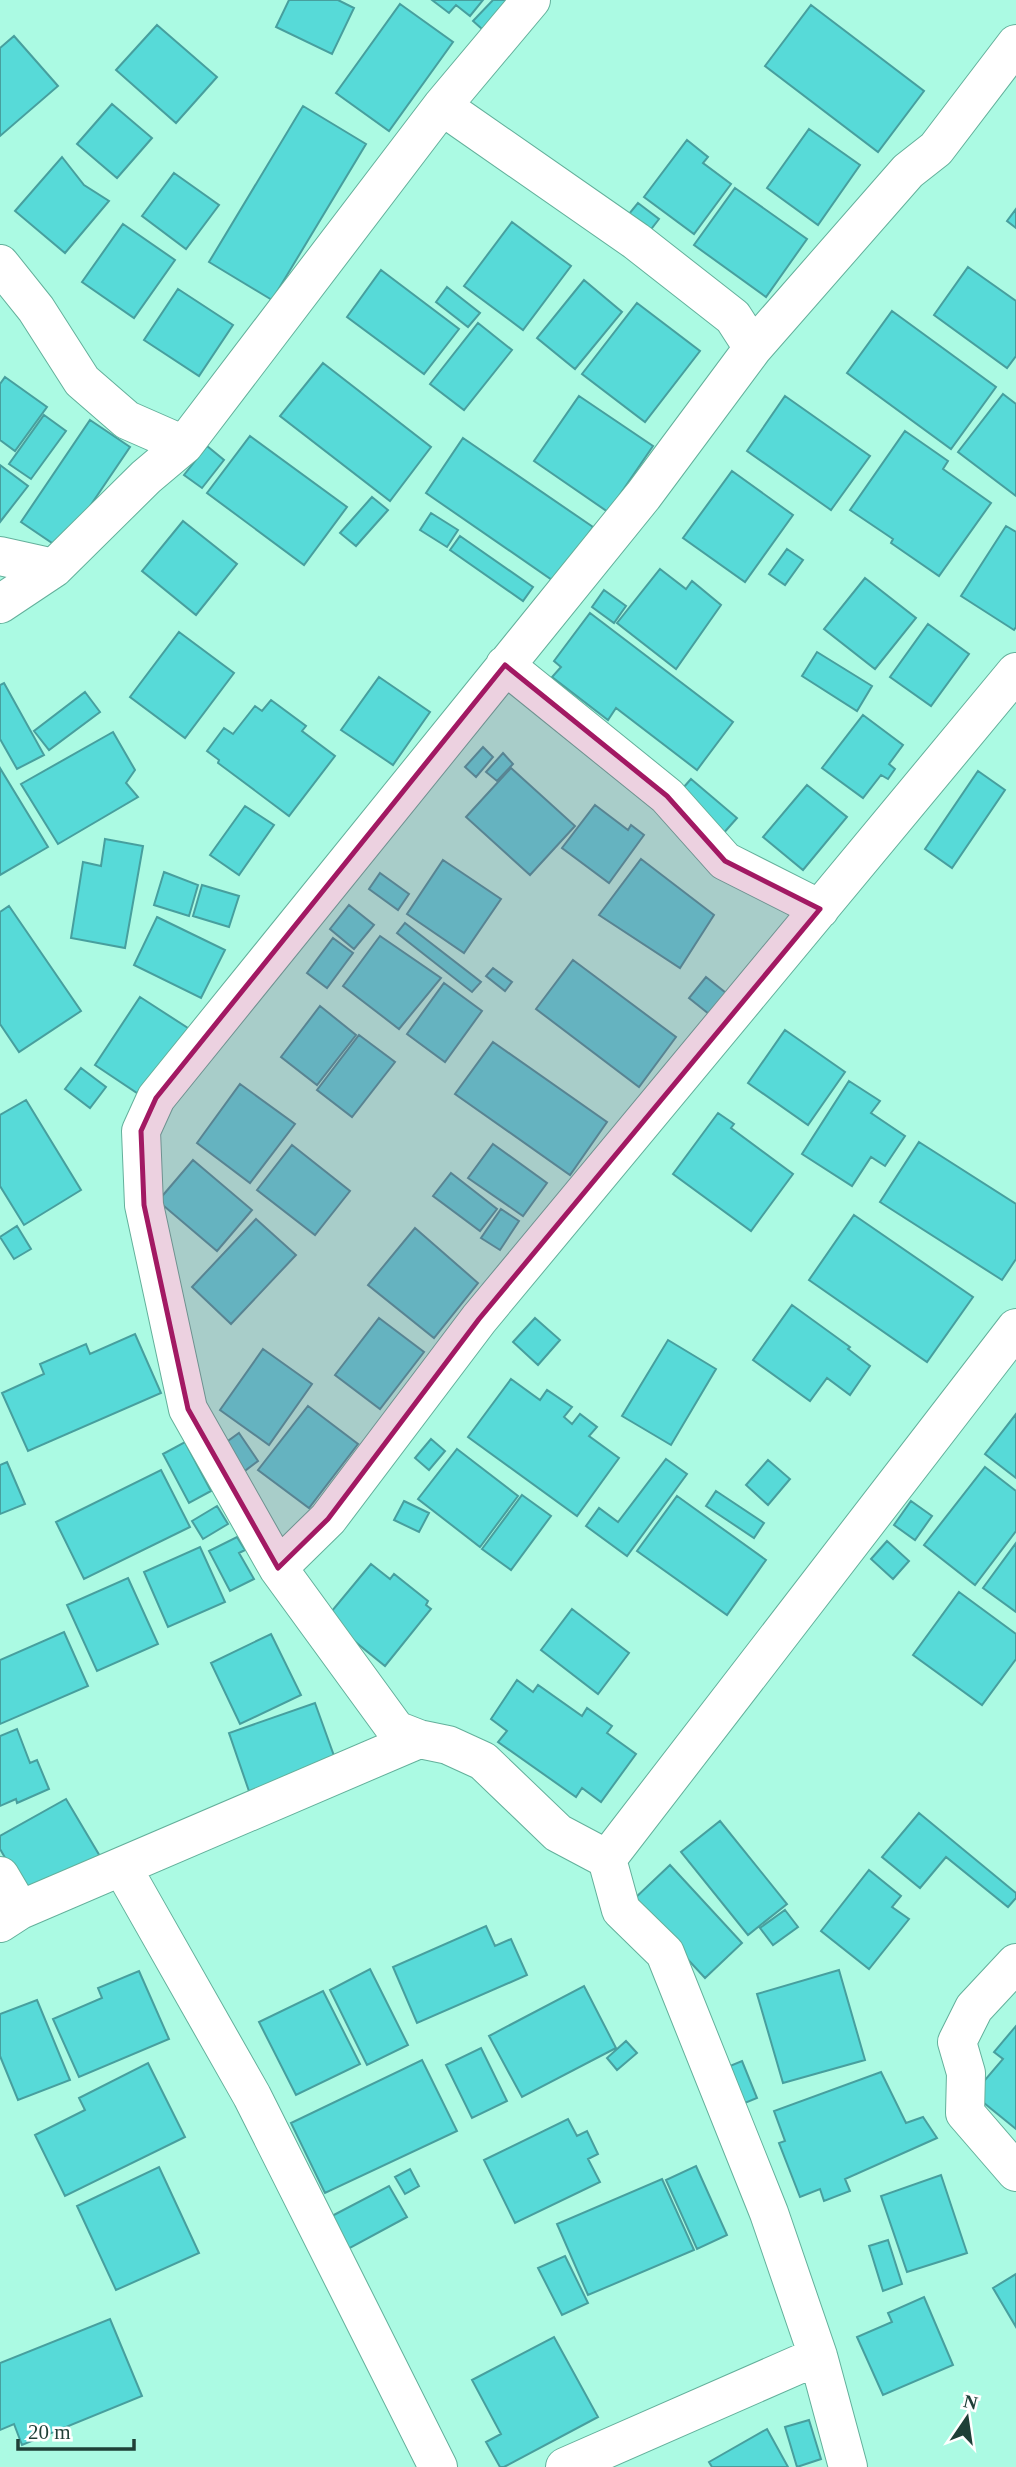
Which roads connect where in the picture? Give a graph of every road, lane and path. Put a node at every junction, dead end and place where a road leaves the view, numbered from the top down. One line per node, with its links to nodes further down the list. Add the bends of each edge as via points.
1 (531, 0): 3 (street)
2 (1016, 44): 5 (street, via 936,149 908,170)
3 (442, 106): 5 (street, via 647,250 733,317); 6 (street)
4 (0, 264): 6 (street, via 36,309 82,381 127,420)
5 (753, 348): 10 (street, via 643,496)
6 (184, 446): 8 (street)
7 (0, 556): 8 (street)
8 (54, 568): 9 (street)
9 (0, 604)
10 (505, 665): 12 (street, via 667,796 725,861); 14 (street, via 156,1098 141,1131 144,1205 188,1409)
11 (1016, 672): 12 (street)
12 (820, 909): 14 (street, via 478,1319 328,1519)
13 (1016, 1328): 16 (street)
14 (278, 1568): 15 (street, via 396,1730)
15 (419, 1739): 16 (street, via 448,1745 483,1761 558,1833); 17 (street)
16 (607, 1860): 22 (street, via 621,1910 665,1953 769,2213)
17 (122, 1867): 19 (street); 23 (street, via 252,2096)
18 (0, 1876): 19 (street)
19 (10, 1917)
20 (1016, 1963): 21 (street, via 974,2008 957,2042 966,2073 965,2113)
21 (1016, 2172)
22 (818, 2356): 24 (street); 25 (street)
23 (438, 2467)
24 (565, 2467)
25 (848, 2467)

